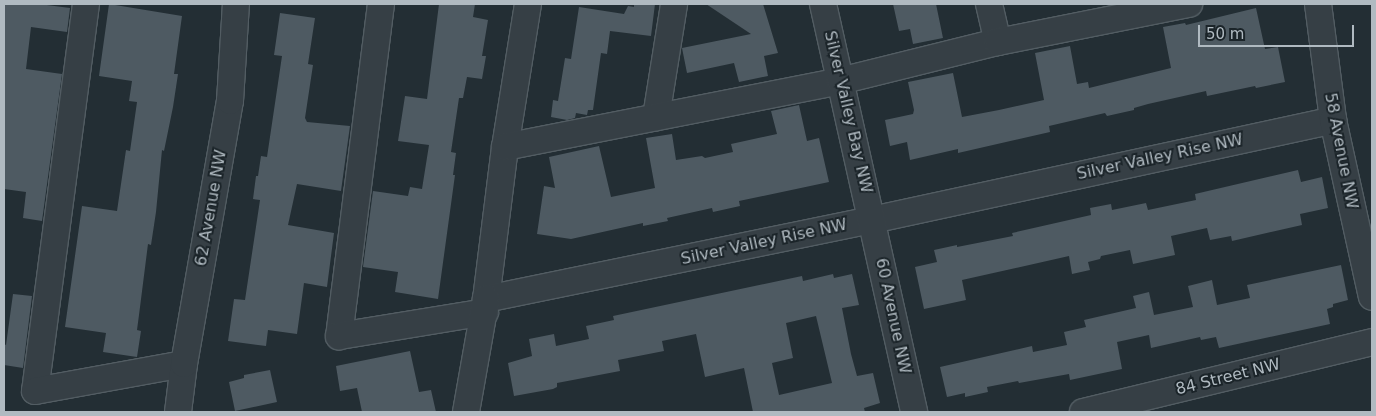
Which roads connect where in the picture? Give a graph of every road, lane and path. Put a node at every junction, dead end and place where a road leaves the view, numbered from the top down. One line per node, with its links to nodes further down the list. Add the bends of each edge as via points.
1 (86, 4): 19 (street, via 35,391)
2 (236, 4): 19 (street, 62 Avenue NW, via 230,102)
3 (382, 4): 17 (street, Silver Valley Rise NW, via 339,336)
4 (528, 4): 14 (street)
5 (674, 4): 12 (street)
6 (823, 4): 11 (street, Silver Valley Bay NW)
7 (989, 4): 10 (street)
8 (1188, 4): 10 (street)
9 (1318, 4): 13 (street, 58 Avenue NW)
10 (998, 42): 11 (street)
11 (840, 81): 12 (street); 15 (street, Silver Valley Bay NW)
12 (656, 117): 14 (street)
13 (1333, 120): 15 (street, Silver Valley Rise NW); 16 (street, 58 Avenue NW)
14 (506, 147): 17 (street)
15 (872, 220): 17 (street, Silver Valley Rise NW); 22 (street, 60 Avenue NW)
16 (1372, 297)
17 (485, 305): 21 (street)
18 (1372, 342): 23 (street, 84 Street NW)
19 (184, 364): 20 (street, 62 Avenue NW)
20 (178, 412)
21 (466, 412)
22 (914, 412)
23 (1083, 412)

